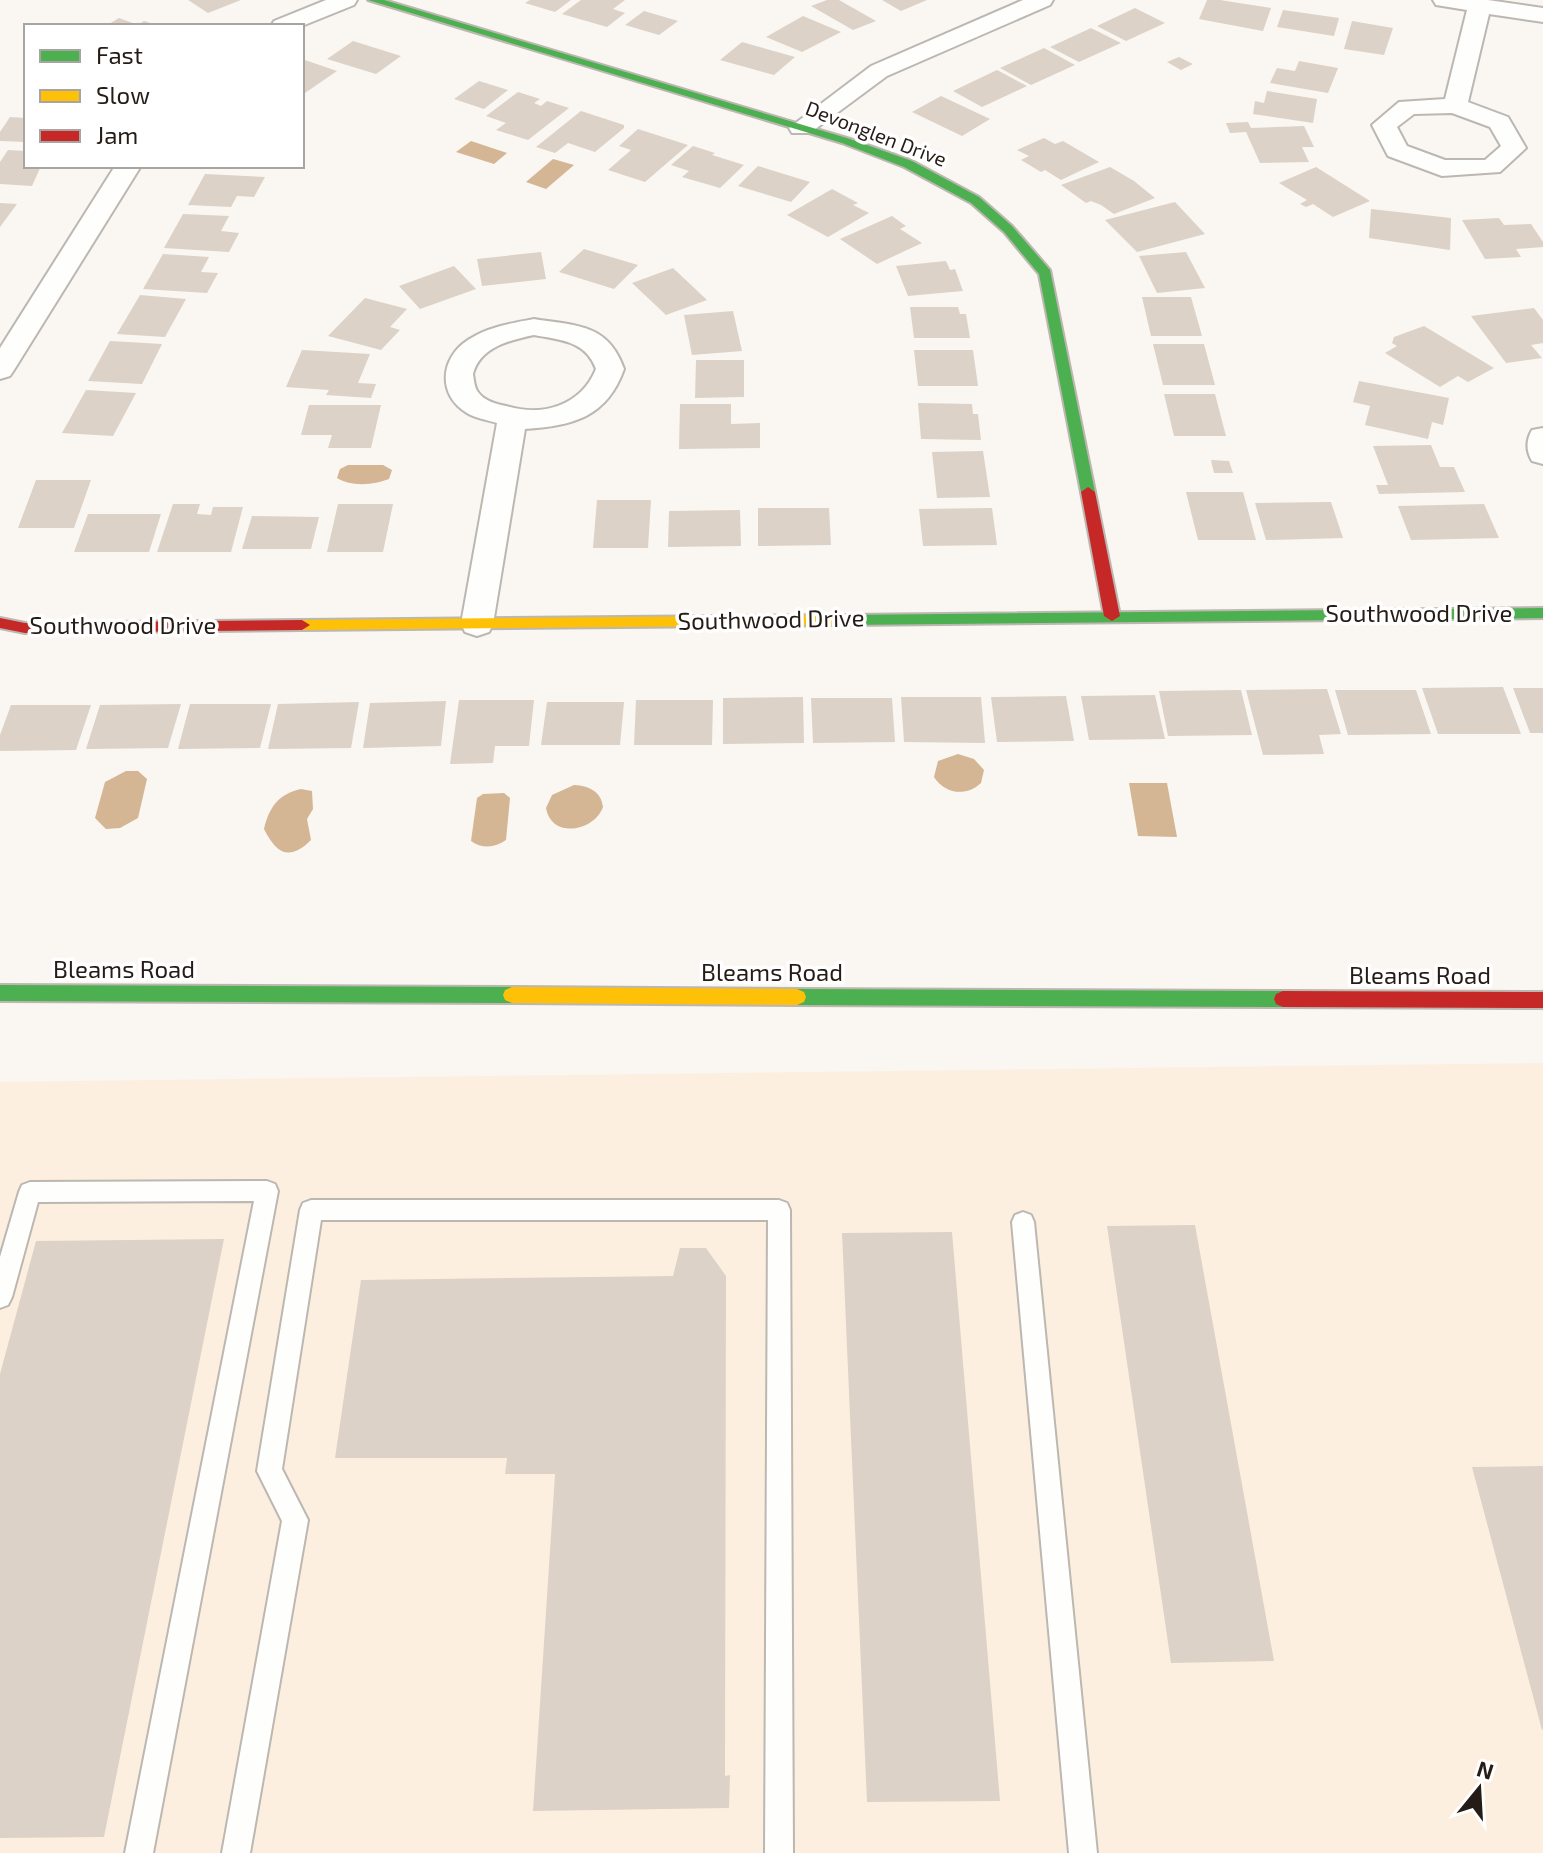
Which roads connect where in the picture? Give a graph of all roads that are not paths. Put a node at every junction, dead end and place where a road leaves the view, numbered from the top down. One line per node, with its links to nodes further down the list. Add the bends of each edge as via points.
1 (346, 0): 7 (street)
2 (373, 0): 9 (street, Devonglen Drive)
3 (1042, 0): 9 (street, via 879,71)
4 (1444, 0): 5 (street)
5 (1480, 5): 6 (street); 8 (street)
6 (1543, 15)
7 (287, 24)
8 (1455, 106): 8 (street, via 1499,122 1514,148 1491,167 1442,168 1397,151 1384,125 1408,107)
9 (801, 128): 16 (street, Devonglen Drive, via 917,169 965,193 1016,235 1045,273)
10 (127, 168): 11 (street)
11 (0, 370)
12 (512, 420): 12 (street, via 545,419 591,402 605,388 611,373 609,357 598,344 559,328 534,327 489,339 472,350 461,364 463,394 476,406); 18 (street)
13 (1543, 437): 14 (street)
14 (1543, 454)
15 (1543, 613): 16 (street, Southwood Drive)
16 (1112, 616): 18 (street, Southwood Drive)
17 (0, 623): 18 (street, Southwood Drive, via 25,628)
18 (477, 624)
19 (0, 993): 20 (street, Bleams Road)
20 (1543, 1000)
21 (1023, 1222): 26 (lane)
22 (0, 1297): 23 (lane, via 30,1192 267,1191)
23 (139, 1853)
24 (236, 1853): 25 (lane, via 295,1520 269,1471 311,1210 779,1210)
25 (779, 1853)
26 (1083, 1853)

